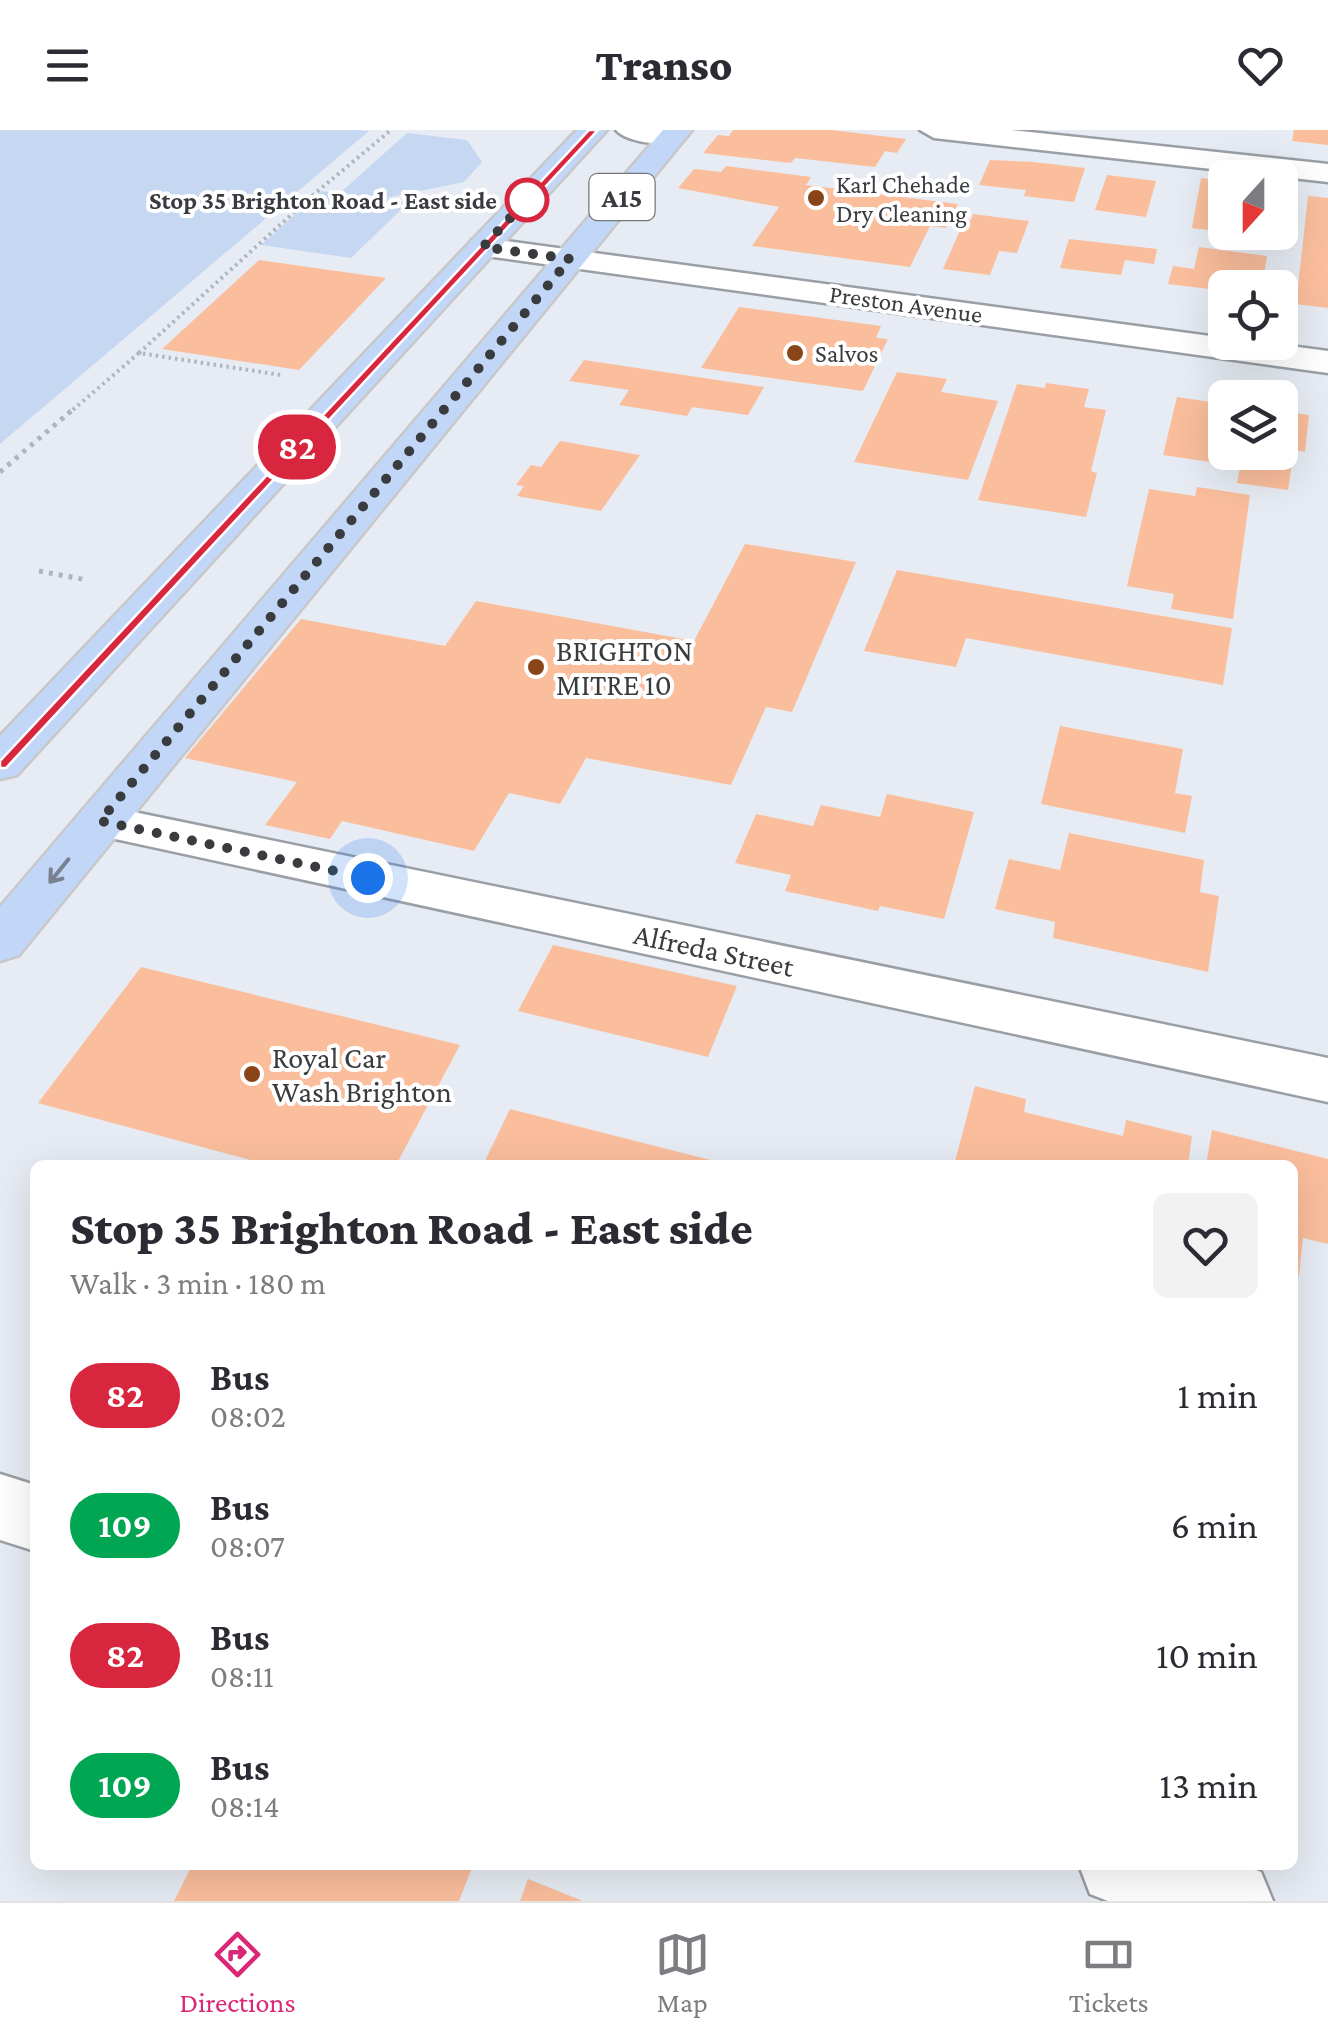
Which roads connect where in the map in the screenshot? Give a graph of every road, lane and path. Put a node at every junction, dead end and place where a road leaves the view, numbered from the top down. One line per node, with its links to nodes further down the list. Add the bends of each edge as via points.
1 (391, 130): 9 (path)
2 (593, 130): 7 (main road, A15)
3 (630, 130): 5 (street)
4 (934, 130): 6 (street)
5 (676, 132): 8 (main road, A15)
6 (1328, 173)
7 (483, 247): 8 (street, Preston Avenue); 15 (main road, A15)
8 (570, 259): 10 (street, Preston Avenue); 16 (main road, A15)
9 (139, 353): 11 (path); 12 (path)
10 (1328, 362)
11 (281, 375)
12 (0, 472)
13 (39, 571): 14 (path)
14 (103, 583)
15 (0, 764)
16 (100, 821): 17 (main road, A15, one-way to 17); 18 (street, Alfreda Street)
17 (0, 942)
18 (1328, 1080)
19 (0, 1507): 20 (street)
20 (30, 1516)
21 (1136, 1870): 22 (street)
22 (1232, 1901)

